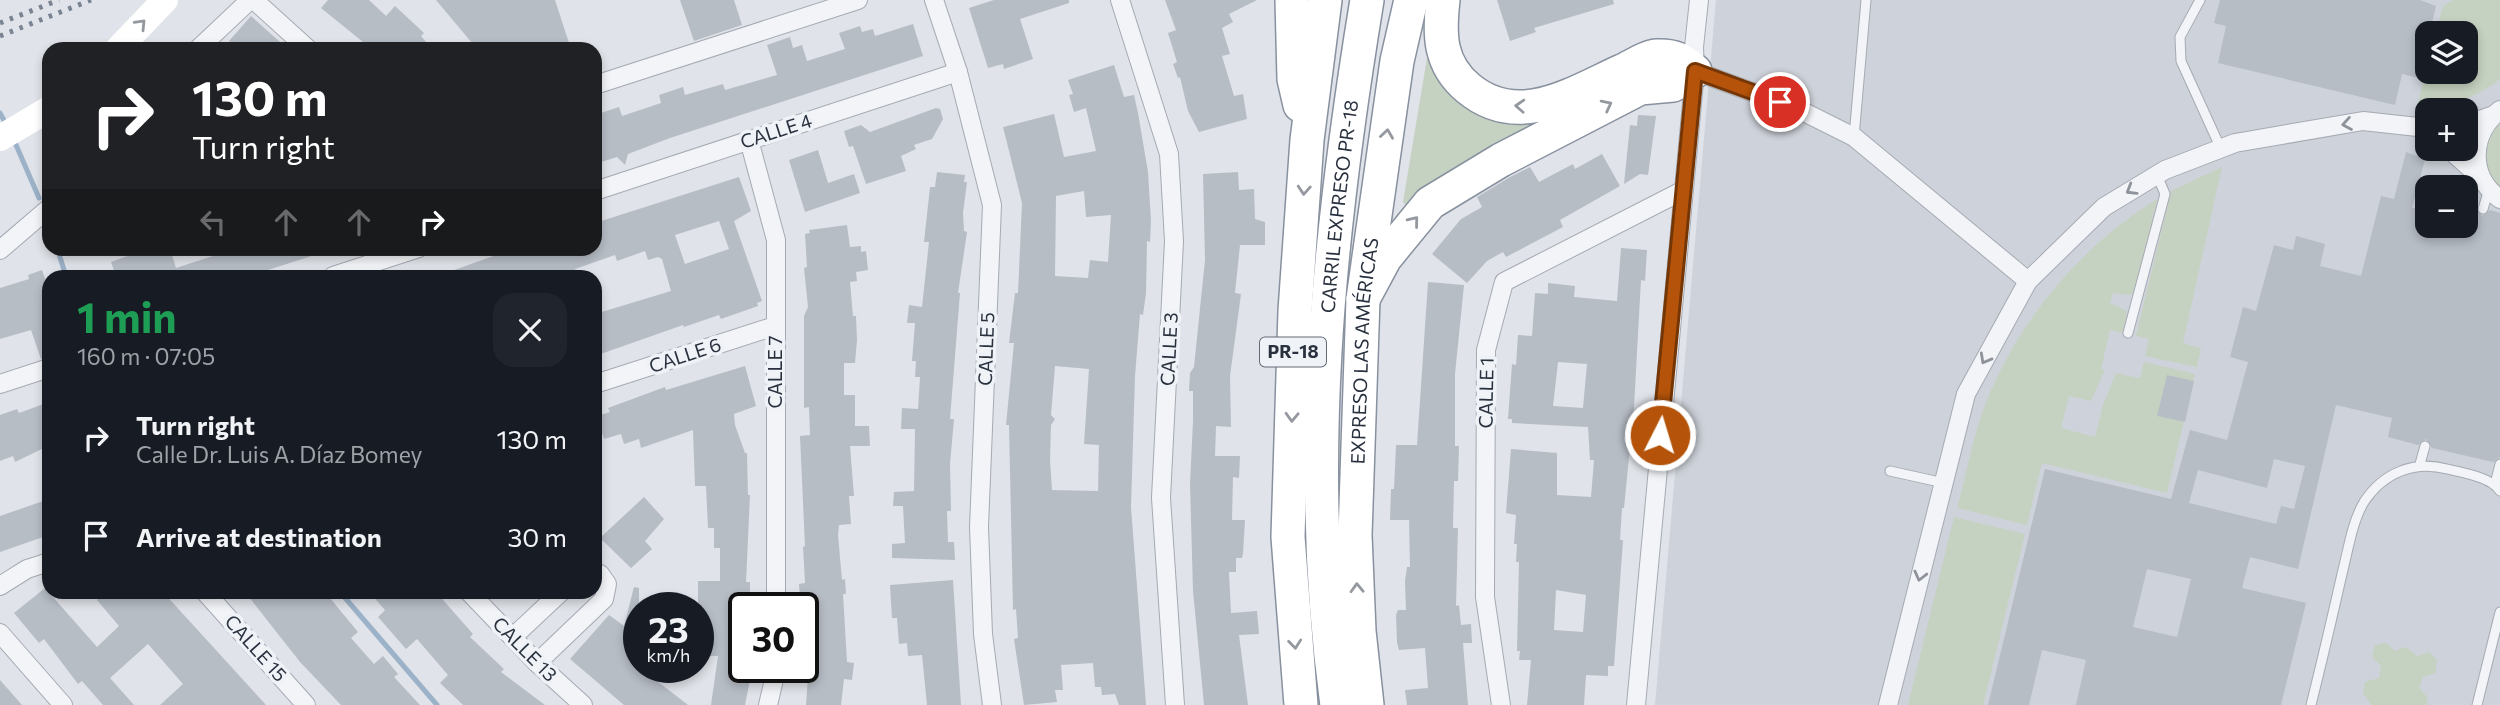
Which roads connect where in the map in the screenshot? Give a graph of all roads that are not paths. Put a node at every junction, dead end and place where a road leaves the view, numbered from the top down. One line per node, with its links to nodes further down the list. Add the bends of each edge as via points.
1 (165, 0): 14 (main road, one-way to 1)
2 (252, 0): 15 (street); 16 (street)
3 (858, 0): 19 (street)
4 (934, 0): 18 (street, CALLE 5)
5 (1121, 0): 69 (street, CALLE 3, via 1169,154 1174,241 1161,498)
6 (1292, 0): 27 (highway, via 1294,79)
7 (1325, 0): 27 (highway, PR-18)
8 (1367, 0): 71 (highway, CARRIL EXPRESO PR-18, via 1344,140 1320,419 1327,634)
9 (1411, 0): 40 (highway, EXPRESO LAS AMÉRICAS, one-way to 9, via 1397,61)
10 (1443, 0): 17 (highway, one-way to 10, via 1678,57 1654,56 1542,107 1500,105 1478,96 1449,66 1439,32)
11 (1699, 0): 17 (street)
12 (1866, 0): 24 (lane)
13 (2200, 0): 28 (lane, via 2180,37 2181,61)
14 (125, 42)
15 (206, 42)
16 (300, 42)
17 (1695, 71): 24 (street, via 1798,109); 33 (street); 40 (highway, one-way to 17, via 1385,258 1430,203 1501,160 1640,88 1673,85)
18 (958, 72): 26 (street, CALLE 4); 68 (street, CALLE 5, via 992,205 979,527 983,634)
19 (602, 83)
20 (2497, 112): 22 (street); 32 (street, via 2477,145 2476,156)
21 (42, 114): 25 (main road)
22 (2478, 120)
23 (2415, 130): 28 (street, one-way to 28, via 2363,121)
24 (1854, 137): 39 (street)
25 (0, 138)
26 (749, 140): 31 (street, CALLE 4); 41 (street, CALLE 7, via 776,240)
27 (1307, 140): 70 (highway, PR-18, one-way to 70, via 1295,311 1288,537)
28 (2221, 149): 30 (street)
29 (2461, 161): 32 (street)
30 (2157, 175): 39 (street, one-way to 39, via 2104,207); 42 (lane, via 2165,194)
31 (602, 189)
32 (2490, 189): 34 (lane)
33 (1682, 191): 73 (street, CALLE 1, via 1504,282 1486,350 1485,597); 74 (street)
34 (2483, 209)
35 (42, 214): 36 (street)
36 (0, 250)
37 (394, 256): 38 (street)
38 (351, 270)
39 (2028, 281): 50 (street, one-way to 50, via 1966,394)
40 (1363, 299): 72 (highway, EXPRESO LAS AMÉRICAS, one-way to 40, via 1355,535)
41 (775, 326): 44 (street, CALLE 6); 55 (street, CALLE 7)
42 (2129, 333)
43 (42, 370): 45 (street)
44 (602, 382)
45 (0, 384)
46 (2426, 446): 47 (lane)
47 (2420, 464): 51 (lane); 76 (lane, via 2387,478 2362,505)
48 (2500, 464): 51 (lane)
49 (1890, 471): 50 (lane)
50 (1944, 483): 75 (street, one-way to 75)
51 (2498, 487)
52 (42, 564): 54 (street)
53 (602, 579): 62 (street, via 607,584 604,599)
54 (0, 586)
55 (776, 592)
56 (211, 599): 65 (street, CALLE 15)
57 (475, 599): 61 (street, CALLE 13)
58 (554, 599): 61 (street)
59 (2500, 612): 77 (lane)
60 (0, 633): 64 (street)
61 (513, 637): 62 (street, CALLE 13)
62 (537, 663): 66 (street, CALLE 13)
63 (773, 683): 67 (street)
64 (63, 705)
65 (306, 705)
66 (583, 705)
67 (768, 705)
68 (992, 705)
69 (1175, 705)
70 (1301, 705)
71 (1337, 705)
72 (1367, 705)
73 (1501, 705)
74 (1636, 705)
75 (1888, 705)
76 (2311, 705)
77 (2477, 705)

